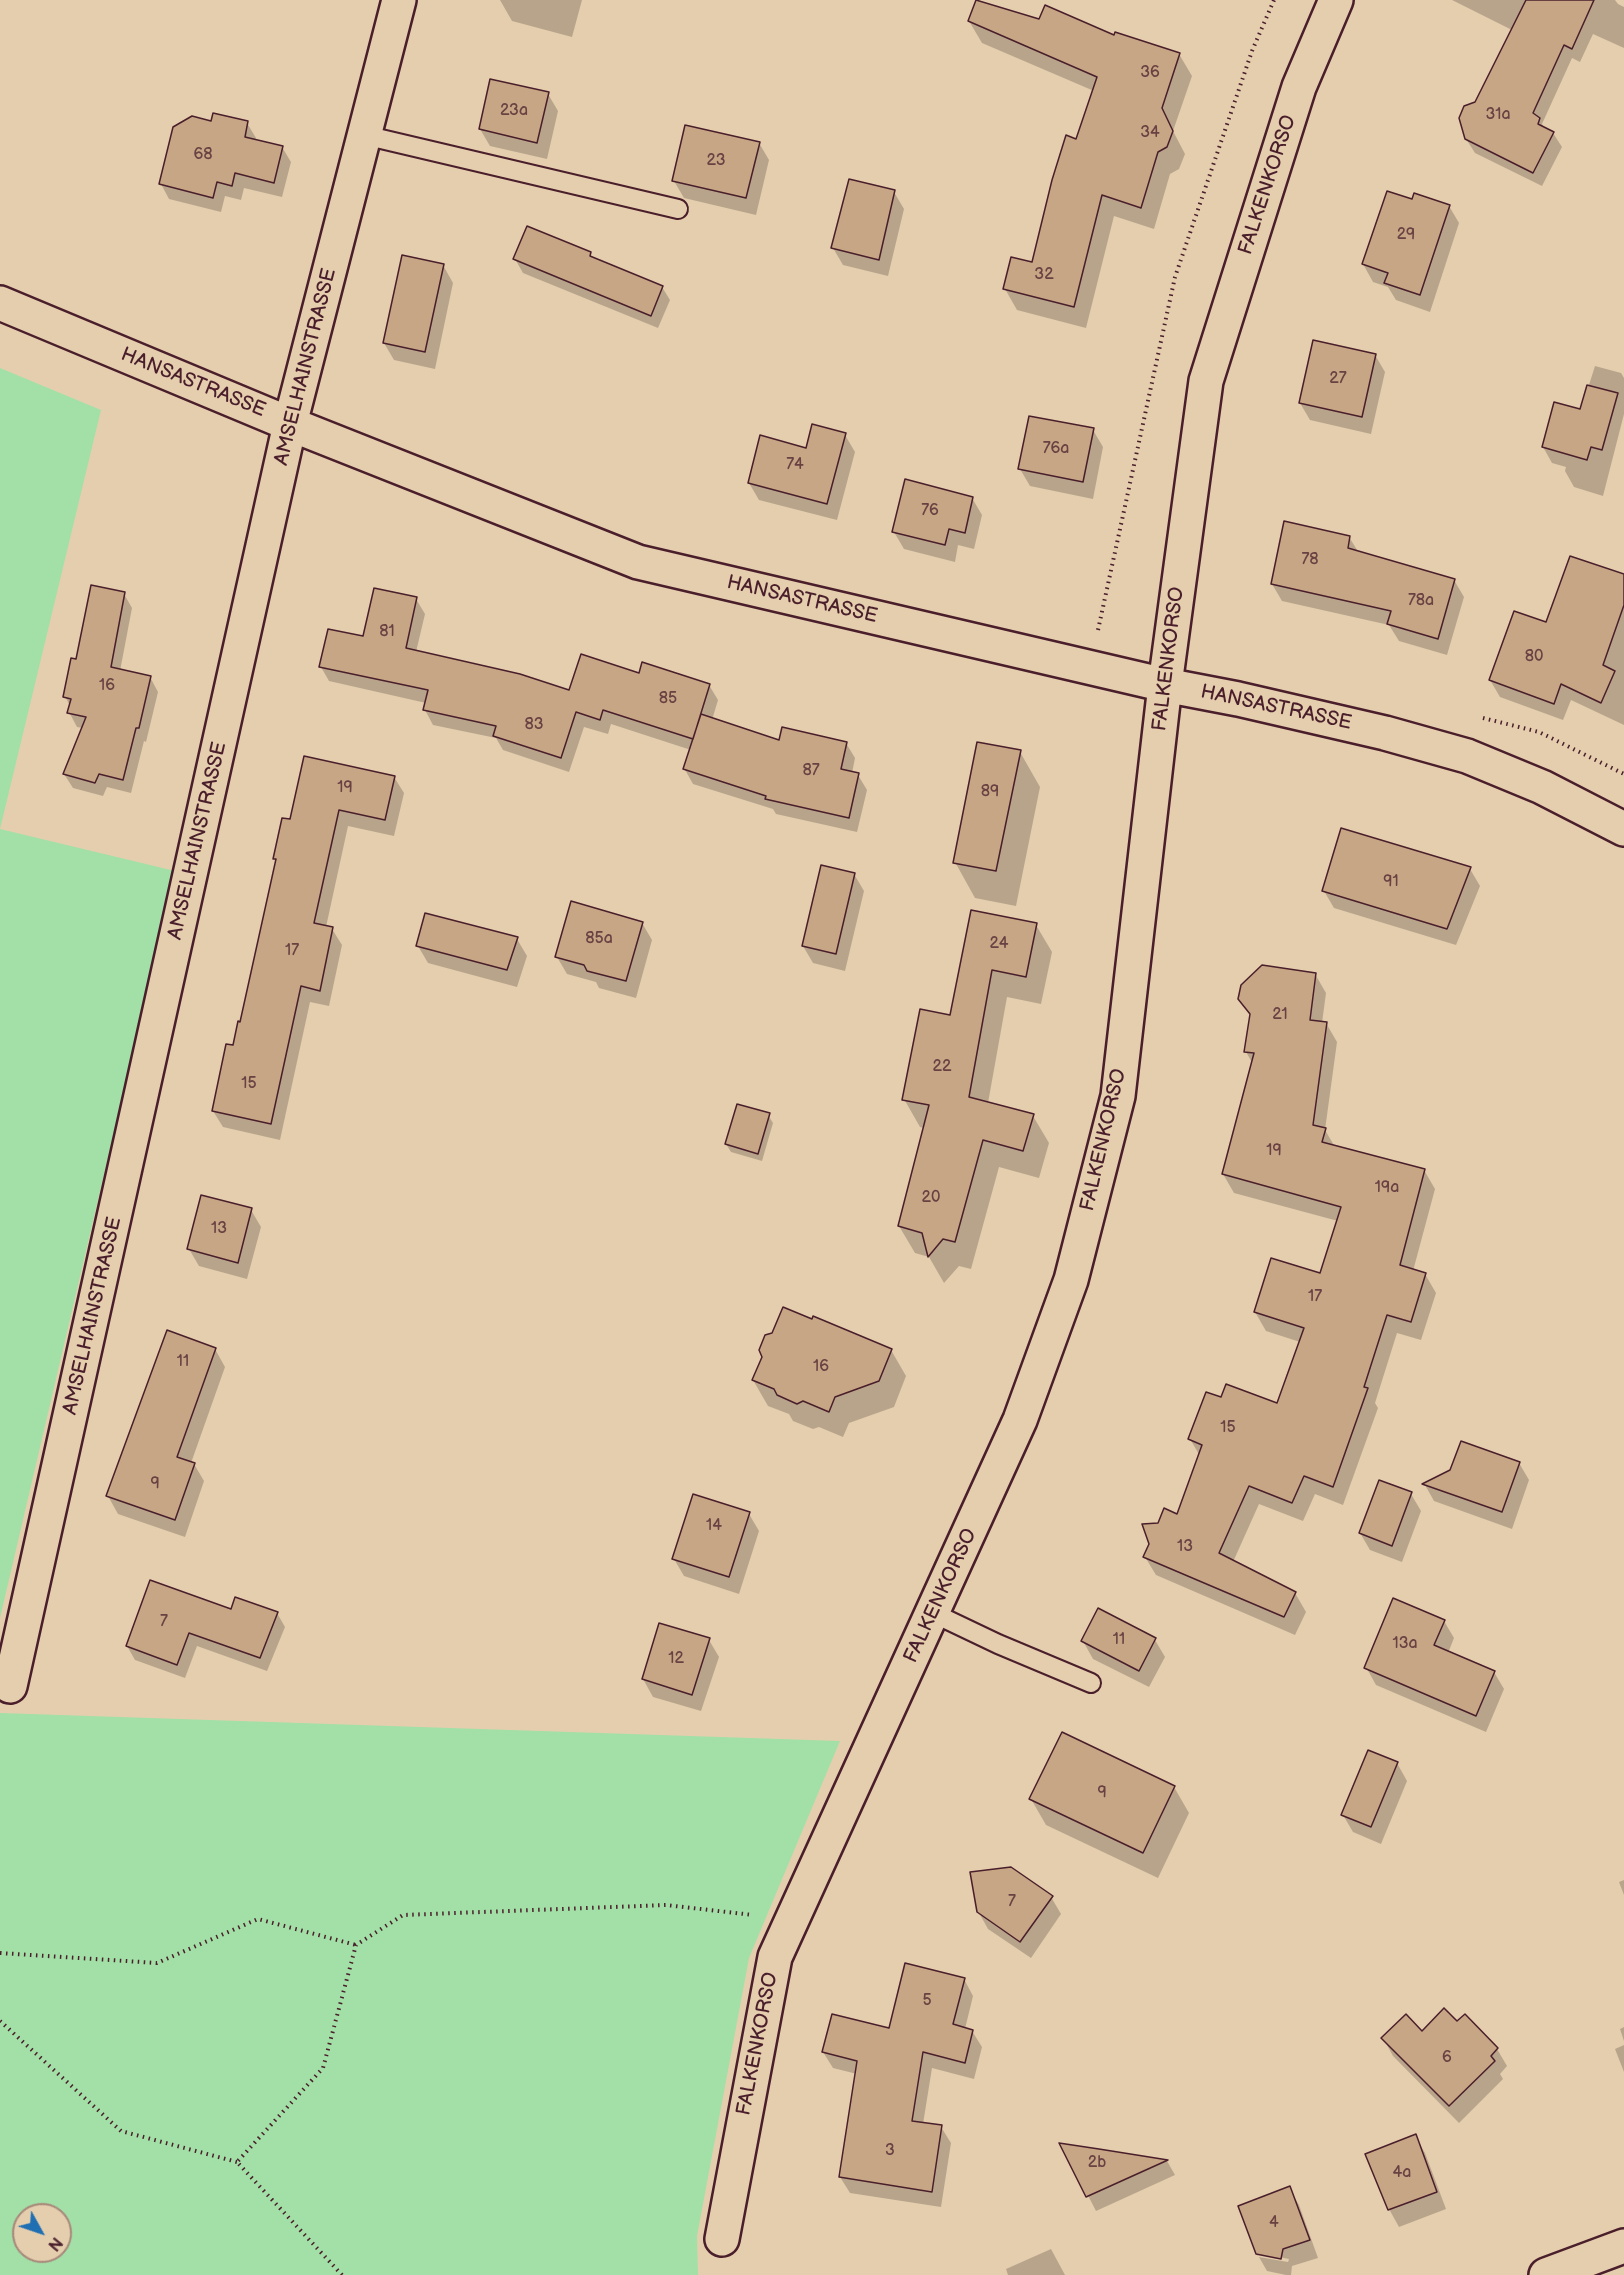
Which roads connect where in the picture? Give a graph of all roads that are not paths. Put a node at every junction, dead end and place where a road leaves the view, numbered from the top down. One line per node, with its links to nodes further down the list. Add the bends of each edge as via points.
1 (399, 0): 3 (street, AMSELHAINSTRASSE)
2 (1336, 0): 7 (street, FALKENKORSO, via 1299,87 1206,381)
3 (364, 135): 4 (lane); 6 (street, AMSELHAINSTRASSE)
4 (678, 209)
5 (0, 303): 6 (street, HANSASTRASSE)
6 (290, 424): 7 (street, HANSASTRASSE, via 638,562); 11 (street, AMSELHAINSTRASSE)
7 (1165, 685): 8 (street, HANSASTRASSE, via 1373,730 1467,756 1542,787); 9 (street, FALKENKORSO, via 1115,1107 1071,1280 1020,1420)
8 (1624, 829)
9 (933, 1613): 10 (lane); 12 (street, FALKENKORSO, via 775,1957)
10 (1091, 1683)
11 (10, 1686)
12 (722, 2239)
13 (1624, 2246): 14 (street)
14 (1546, 2275)

